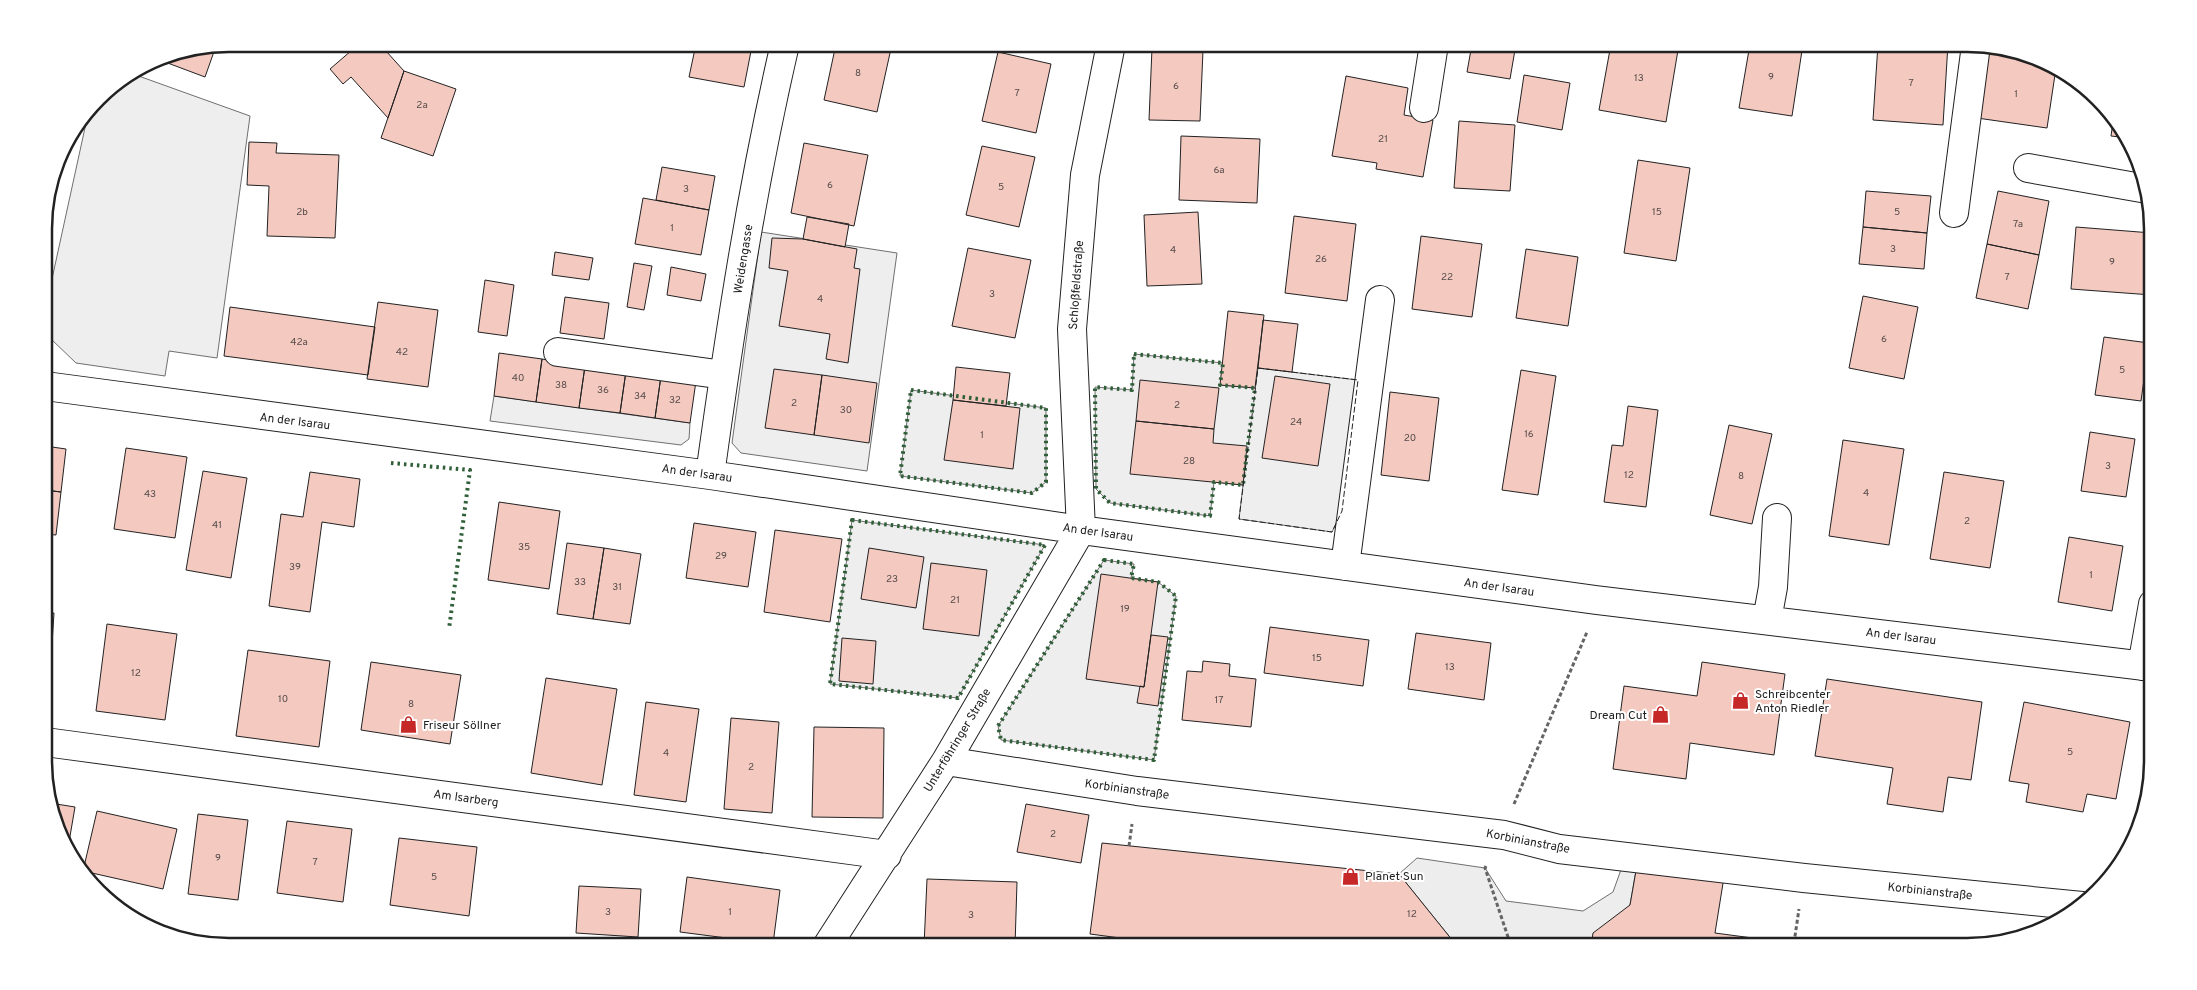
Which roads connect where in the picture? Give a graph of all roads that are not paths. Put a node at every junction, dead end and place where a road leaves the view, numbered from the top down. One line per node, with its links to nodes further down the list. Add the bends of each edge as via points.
1 (783, 52): 11 (street, Weidengasse, via 764,137)
2 (1109, 52): 15 (street, Schloßfeldstraße, via 1085,175 1072,329)
3 (1433, 52): 5 (street)
4 (1975, 53): 8 (street)
5 (1424, 108)
6 (2028, 168): 7 (street)
7 (2139, 188)
8 (1954, 213)
9 (1380, 300): 16 (street)
10 (558, 352): 11 (street)
11 (724, 375): 13 (street, Weidengasse)
12 (53, 388): 13 (street, An der Isarau)
13 (710, 475): 15 (street, An der Isarau)
14 (1776, 518): 17 (street, via 1773,587)
15 (1081, 530): 16 (street, An der Isarau); 20 (street, Unterföhringer Straße)
16 (1345, 566): 17 (street, An der Isarau)
17 (1767, 620): 18 (street, An der Isarau)
18 (2144, 666)
19 (52, 743): 21 (street, Am Isarberg)
20 (946, 761): 21 (street, Unterföhringer Straße); 22 (street, Korbinianstraße, via 1137,791 1504,835 1559,848 1804,878)
21 (887, 855): 23 (street, Unterföhringer Straße)
22 (2070, 905)
23 (832, 938)

